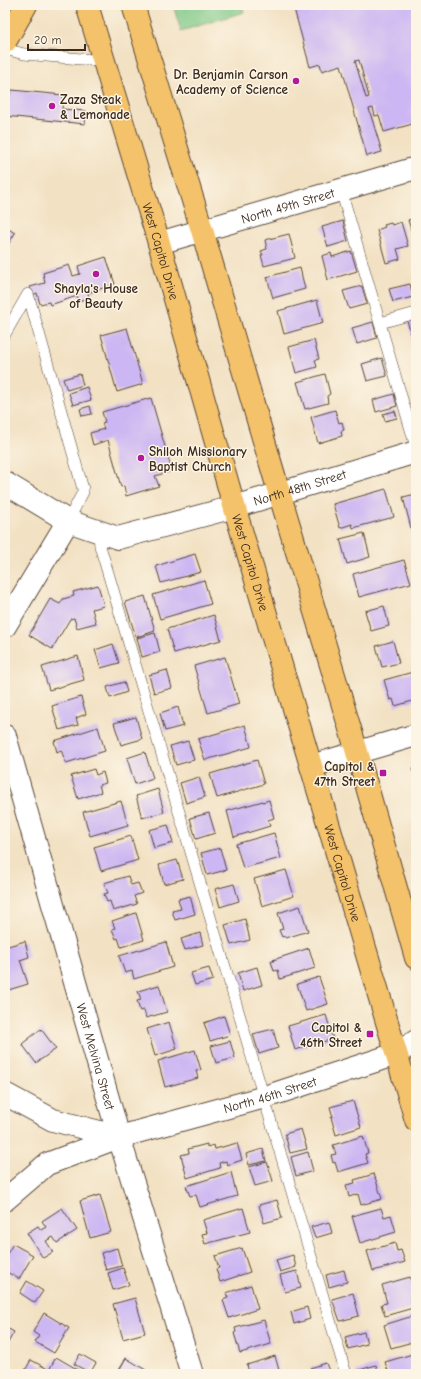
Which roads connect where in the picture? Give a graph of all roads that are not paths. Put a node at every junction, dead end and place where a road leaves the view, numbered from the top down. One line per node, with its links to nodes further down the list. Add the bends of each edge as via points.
1 (76, 5): 4 (main road)
2 (133, 5): 10 (main road)
3 (27, 8): 5 (main road)
4 (90, 15): 7 (main road, West Capitol Drive)
5 (5, 42)
6 (5, 49): 7 (lane, via 24,54)
7 (104, 61): 11 (main road, West Capitol Drive)
8 (416, 168): 9 (street, North 49th Street)
9 (341, 190): 10 (street, North 49th Street); 13 (lane)
10 (202, 230): 11 (street, North 49th Street); 18 (main road)
11 (159, 244): 19 (main road, West Capitol Drive)
12 (416, 313): 13 (lane)
13 (380, 324): 15 (lane)
14 (5, 334): 20 (lane, via 28,294 83,489)
15 (416, 447)
16 (416, 452): 18 (street, North 48th Street)
17 (5, 483): 20 (street)
18 (279, 492): 19 (street, North 48th Street); 25 (main road)
19 (234, 506): 21 (street, North 48th Street, via 118,538); 26 (main road, West Capitol Drive)
20 (68, 521): 21 (street, North 48th Street); 22 (street)
21 (99, 532): 31 (lane, via 100,546)
22 (5, 626)
23 (416, 735): 25 (street)
24 (5, 736): 33 (street, West Melvina Street)
25 (357, 752): 26 (street); 27 (main road)
26 (311, 766): 29 (main road, West Capitol Drive)
27 (416, 958)
28 (416, 1041): 29 (street, North 46th Street)
29 (396, 1054): 31 (street, North 46th Street); 32 (main road, West Capitol Drive)
30 (5, 1094): 33 (street, via 53,1120)
31 (264, 1098): 33 (street, North 46th Street); 36 (lane)
32 (416, 1120)
33 (119, 1137): 34 (street, North 46th Street, via 47,1164); 35 (street, West Melvina Street)
34 (5, 1200)
35 (192, 1374)
36 (346, 1374)

